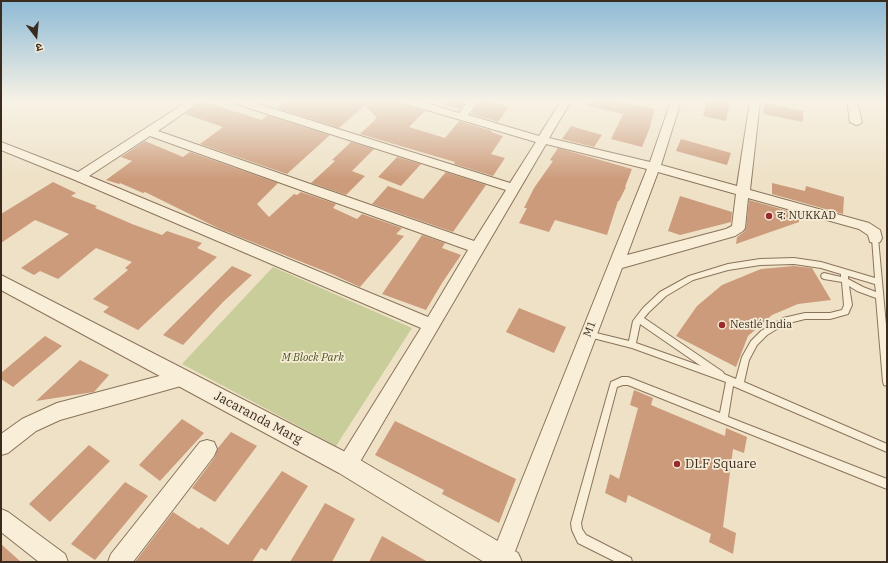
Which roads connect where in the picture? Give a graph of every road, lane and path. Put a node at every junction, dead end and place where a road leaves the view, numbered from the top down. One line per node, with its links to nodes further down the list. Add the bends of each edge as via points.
1 (154, 127): 7 (street)
2 (320, 127): 12 (street)
3 (498, 127): 8 (street)
4 (550, 127): 8 (street)
5 (667, 127): 10 (street, M1)
6 (751, 127): 13 (street)
7 (148, 131): 11 (street); 15 (street)
8 (542, 140): 10 (street); 12 (street)
9 (1, 146): 11 (street)
10 (654, 167): 13 (street); 16 (street, M1)
11 (79, 178): 23 (street)
12 (513, 188): 15 (street)
13 (742, 193): 14 (street, via 864,226); 16 (street, via 738,228 730,233)
14 (875, 238): 20 (lane)
15 (477, 248): 23 (street)
16 (615, 264): 24 (street, M1)
17 (824, 276): 18 (lane)
18 (844, 276): 20 (lane); 21 (lane, via 860,290); 22 (lane, via 821,265 794,261 760,262 728,267 709,271 675,286 655,300); 29 (lane, via 848,306 845,312 783,321 764,333 754,343 745,360)
19 (1, 282): 26 (street, Jacaranda Marg)
20 (878, 282): 21 (lane)
21 (879, 296): 28 (lane)
22 (639, 319): 25 (lane); 27 (lane)
23 (431, 324): 34 (street)
24 (588, 334): 25 (lane); 37 (street, M1)
25 (632, 345): 27 (lane)
26 (182, 378): 31 (street, via 57,412 29,425); 34 (street, Jacaranda Marg)
27 (730, 381): 29 (lane); 30 (lane)
28 (887, 382)
29 (739, 385): 32 (lane)
30 (722, 418): 35 (lane); 40 (lane, via 628,381 614,385 576,523 582,539)
31 (1, 446)
32 (887, 448)
33 (207, 449): 39 (street)
34 (347, 465): 37 (street, Jacaranda Marg)
35 (887, 484)
36 (1, 519): 38 (street)
37 (503, 560)
38 (57, 562)
39 (119, 562)
40 (627, 562)

